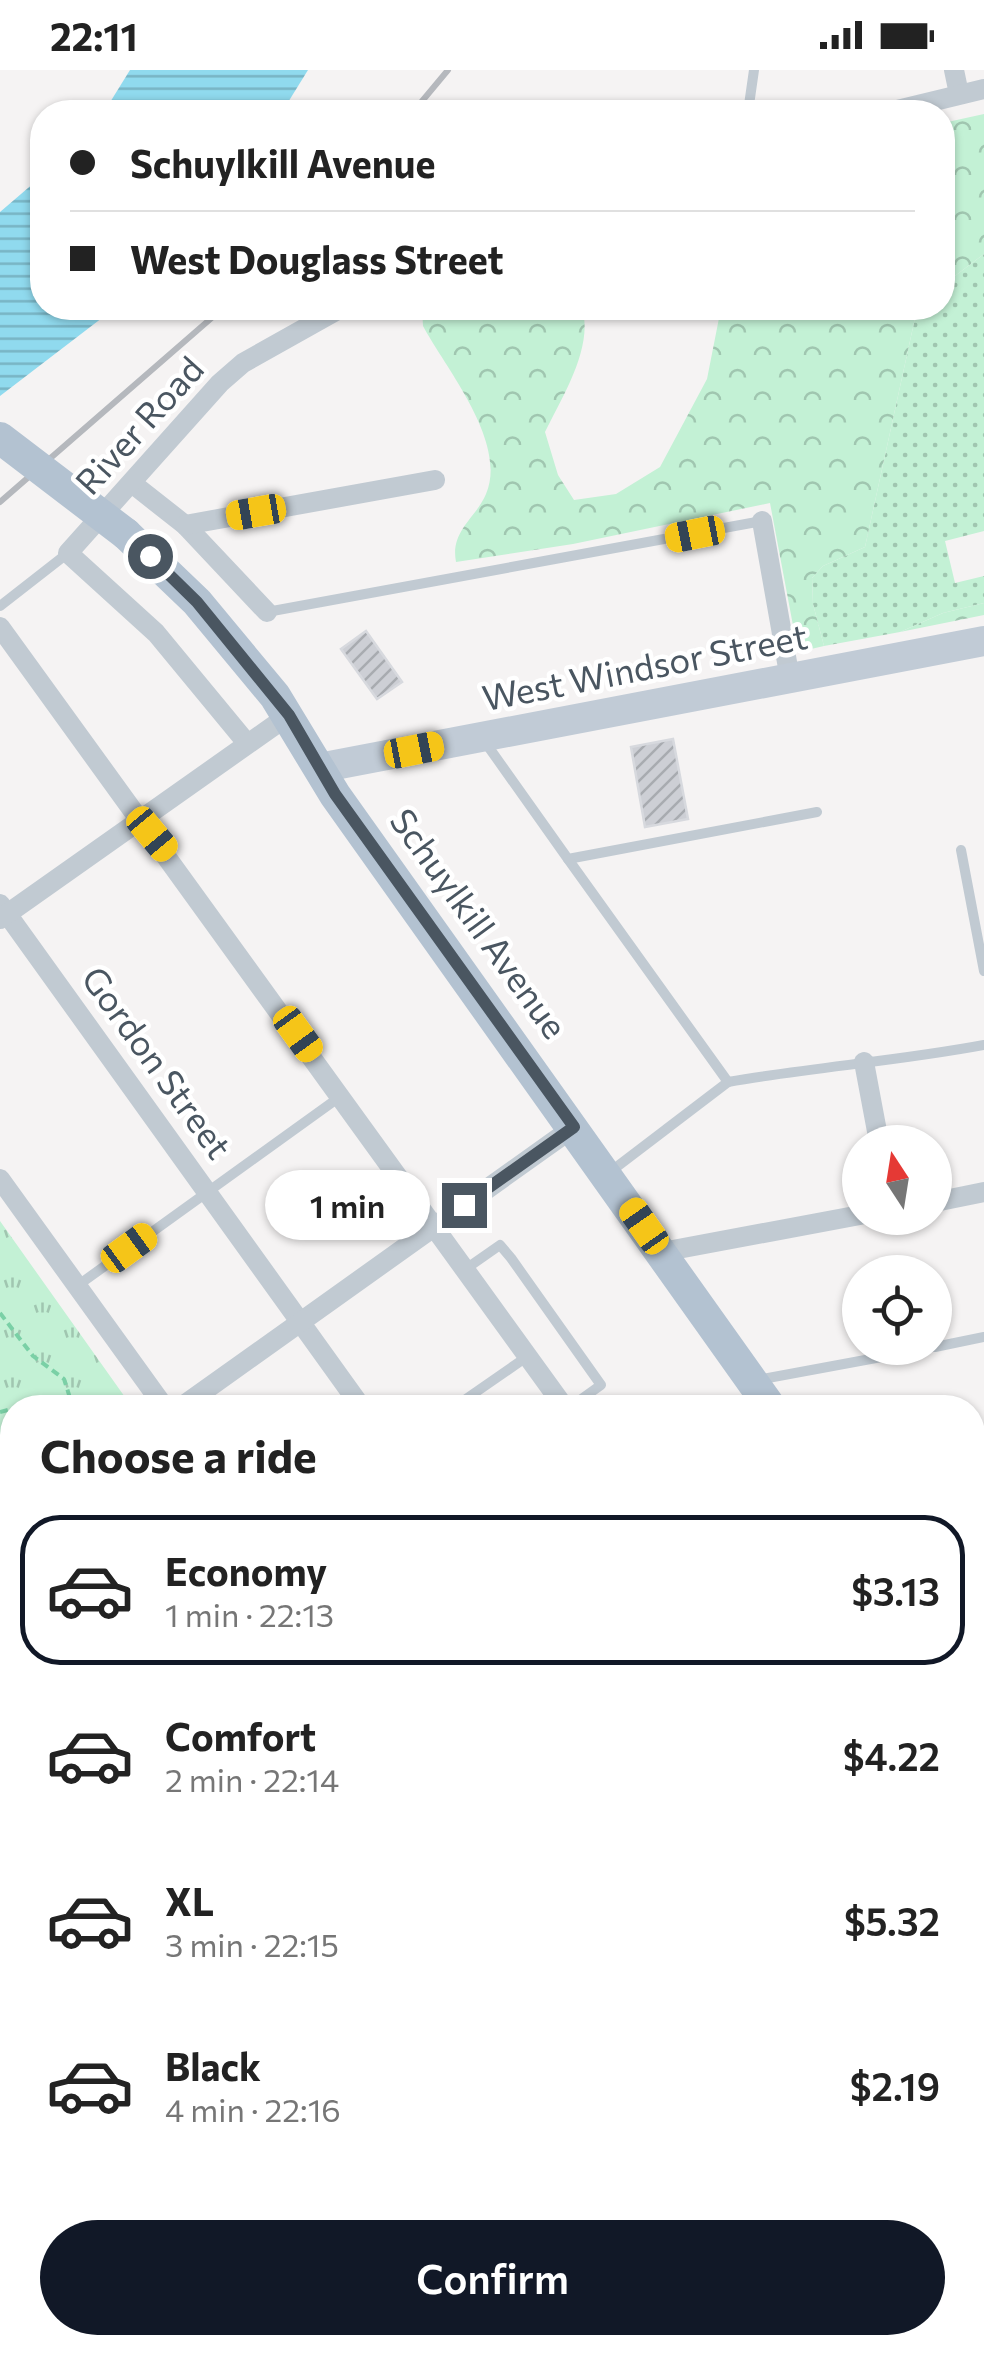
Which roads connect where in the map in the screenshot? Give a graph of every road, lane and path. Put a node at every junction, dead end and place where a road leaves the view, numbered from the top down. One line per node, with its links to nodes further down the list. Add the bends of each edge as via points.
1 (754, 70): 5 (lane)
2 (954, 70): 4 (street)
3 (984, 89): 4 (street)
4 (959, 94): 6 (street)
5 (750, 100)
6 (935, 100)
7 (320, 320): 10 (street, River Road, via 243,363)
8 (0, 438): 19 (main road, Schuylkill Avenue, bridge, via 126,534 197,602)
9 (435, 480): 12 (street)
10 (133, 484): 12 (street); 13 (street, River Road)
11 (762, 521): 15 (lane); 18 (street)
12 (185, 525): 15 (street)
13 (68, 554): 14 (lane, River Road); 19 (street, Schuylkill Avenue)
14 (0, 606)
15 (268, 612)
16 (0, 627): 23 (street)
17 (978, 636): 18 (main road, West Windsor Street)
18 (790, 679): 20 (main road, West Windsor Street)
19 (265, 729): 21 (main road, Schuylkill Avenue); 23 (street)
20 (482, 737): 21 (main road, West Windsor Street); 25 (lane)
21 (319, 768): 33 (main road, Schuylkill Avenue)
22 (817, 812): 25 (lane)
23 (139, 818): 26 (street); 31 (street)
24 (961, 850): 27 (lane)
25 (568, 859): 30 (lane)
26 (2, 912): 36 (street, Gordon Street)
27 (984, 970)
28 (984, 1045): 29 (lane)
29 (864, 1062): 30 (lane); 32 (street)
30 (728, 1082): 34 (lane)
31 (342, 1095): 36 (lane); 40 (street)
32 (876, 1125)
33 (574, 1127): 34 (main road, Schuylkill Avenue); 40 (street)
34 (607, 1174): 41 (main road, Schuylkill Avenue)
35 (0, 1179): 43 (street)
36 (208, 1191): 43 (lane); 45 (street, Gordon Street)
37 (984, 1192): 38 (street)
38 (952, 1199)
39 (842, 1219): 41 (street)
40 (436, 1225): 42 (street); 45 (street)
41 (662, 1252): 50 (main road, Schuylkill Avenue)
42 (467, 1268): 48 (street); 57 (lane, via 500,1244 601,1385)
43 (77, 1286): 52 (street)
44 (0, 1314): 51 (path, via 33,1356 64,1379)
45 (302, 1321): 53 (street); 54 (street, Gordon Street)
46 (984, 1338): 47 (lane)
47 (952, 1344)
48 (528, 1356): 55 (lane); 56 (street)
49 (867, 1365): 50 (lane)
50 (761, 1394)
51 (68, 1395)
52 (156, 1395)
53 (198, 1395)
54 (353, 1395)
55 (472, 1395)
56 (557, 1395)
57 (586, 1395)

